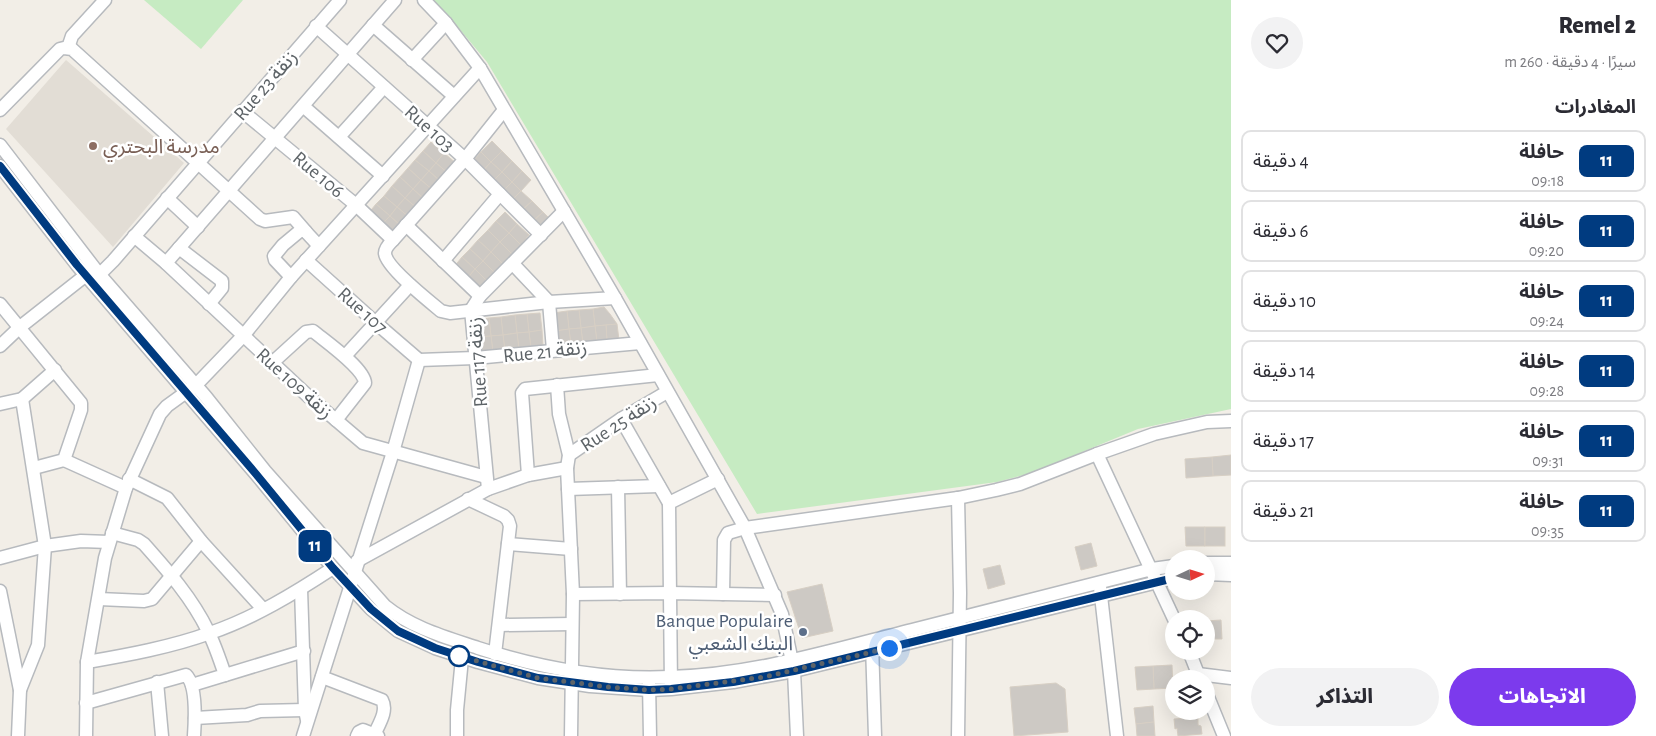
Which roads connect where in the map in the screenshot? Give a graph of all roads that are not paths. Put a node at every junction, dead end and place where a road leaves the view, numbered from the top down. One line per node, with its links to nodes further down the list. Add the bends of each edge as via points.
1 (105, 0): 8 (street, via 72,36)
2 (340, 0): 7 (street, Rue 23 زنقة)
3 (395, 0): 6 (street)
4 (424, 0): 5 (street)
5 (446, 23): 10 (street); 11 (street)
6 (373, 25): 9 (street); 10 (street)
7 (316, 26): 9 (street, Rue 103); 17 (street, Rue 23 زنقة)
8 (68, 48): 15 (street, via 60,49); 23 (street)
9 (348, 54): 12 (street, Rue 103); 14 (street)
10 (412, 60): 13 (street)
11 (480, 68): 13 (street); 16 (street)
12 (384, 87): 18 (street, Rue 103); 19 (street)
13 (454, 96): 18 (street)
14 (303, 106): 19 (street); 20 (street)
15 (0, 110)
16 (504, 110): 22 (street); 30 (street)
17 (242, 111): 20 (street, Rue 106); 23 (street, Rue 23 زنقة)
18 (428, 126): 22 (street, Rue 103); 25 (street)
19 (339, 137): 25 (street)
20 (275, 138): 26 (street); 29 (street, Rue 106)
21 (0, 145): 43 (street)
22 (465, 159): 27 (street, Rue 103); 31 (street)
23 (197, 164): 26 (street); 28 (street, Rue 23 زنقة)
24 (0, 166): 43 (street)
25 (383, 176): 29 (street)
26 (229, 192): 32 (street); 33 (street, via 260,219 292,218)
27 (500, 194): 34 (street, Rue 103); 40 (street)
28 (167, 198): 32 (street); 35 (street, Rue 23 زنقة)
29 (356, 205): 36 (street, Rue 106); 37 (street)
30 (564, 211): 34 (street, Rue 117 زنقة); 47 (street)
31 (406, 225): 36 (street); 40 (street)
32 (198, 226): 38 (street)
33 (306, 232): 37 (street); 44 (street, via 297,232 274,256)
34 (541, 235): 42 (street, Rue 117 زنقة)
35 (134, 236): 41 (street, Rue 109 زنقة); 43 (street, Rue 23 زنقة)
36 (393, 240): 45 (street, via 386,250 387,259)
37 (319, 246): 39 (street)
38 (179, 248): 41 (street); 50 (street, via 222,281 222,288)
39 (306, 260): 44 (street); 52 (street, Rue 107)
40 (443, 261): 46 (street)
41 (166, 263): 50 (street, Rue 109 زنقة)
42 (513, 264): 46 (street, Rue 117 زنقة); 48 (street)
43 (93, 277): 53 (street, Rue 23 زنقة); 64 (street); 66 (street)
44 (291, 277): 54 (street)
45 (410, 285): 51 (street, via 441,311); 52 (street)
46 (480, 296): 51 (street, Rue 117 زنقة)
47 (615, 298): 48 (street); 55 (street)
48 (549, 302): 51 (street); 57 (street)
49 (0, 304): 53 (street)
50 (209, 304): 54 (street, Rue 109 زنقة)
51 (471, 310): 59 (street, Rue 117 زنقة)
52 (376, 323): 58 (street); 60 (street, Rue 107)
53 (20, 327): 56 (street, Rue 23 زنقة); 62 (street)
54 (243, 336): 61 (street, Rue 109 زنقة); 64 (street)
55 (640, 343): 57 (street, Rue 21 زنقة); 63 (street)
56 (0, 346)
57 (553, 350): 59 (street, Rue 21 زنقة)
58 (345, 356): 61 (street, via 309,330); 71 (street, via 363,376 365,383)
59 (475, 358): 60 (street, Rue 21 زنقة); 82 (street, Rue 117 زنقة)
60 (419, 360): 73 (street)
61 (272, 363): 71 (street, Rue 109 زنقة)
62 (55, 370): 68 (street); 76 (street, via 82,406)
63 (658, 376): 65 (street); 67 (street)
64 (196, 385): 66 (street); 97 (street, via 265,471)
65 (556, 385): 75 (street); 79 (street, via 527,388 522,393)
66 (184, 392): 81 (street, via 160,414); 99 (street)
67 (667, 392): 70 (street, Rue 25 زنقة); 80 (street)
68 (22, 398): 69 (street); 77 (street)
69 (0, 404)
70 (621, 419): 75 (street, Rue 25 زنقة); 83 (street)
71 (336, 420): 73 (street, Rue 109 زنقة, via 363,443)
72 (1231, 421): 74 (street, via 1207,422 1154,434)
73 (392, 452): 82 (street, Rue 109 زنقة); 97 (street)
74 (1097, 454): 86 (street, via 1020,484); 100 (street)
75 (569, 455): 78 (street)
76 (64, 460): 77 (street); 81 (street)
77 (34, 468): 93 (street)
78 (567, 468): 79 (street); 85 (street)
79 (528, 475): 82 (street)
80 (718, 479): 88 (street); 89 (street)
81 (128, 483): 90 (street); 91 (street, via 167,498)
82 (487, 483): 87 (street)
83 (659, 486): 84 (street); 88 (street)
84 (618, 487): 85 (street); 112 (street)
85 (568, 489): 94 (street)
86 (958, 498): 89 (street); 121 (street)
87 (468, 499): 92 (street, via 506,517 510,526); 97 (street)
88 (669, 503): 110 (street)
89 (745, 528): 113 (street, via 726,535); 114 (street)
90 (110, 538): 93 (street); 103 (street, via 138,540); 116 (street)
91 (201, 540): 103 (street); 117 (street)
92 (508, 544): 94 (street); 119 (street)
93 (45, 546): 95 (street); 138 (street, via 38,644)
94 (571, 549): 111 (street)
95 (0, 558)
96 (1215, 565): 101 (street)
97 (356, 567): 107 (street); 124 (street, via 395,615)
98 (1165, 567): 100 (street)
99 (333, 568): 107 (street); 108 (street)
100 (1152, 569): 105 (street); 106 (street)
101 (1229, 569): 102 (street)
102 (1215, 572)
103 (171, 574): 116 (street, via 155,596 148,600); 122 (street)
104 (1165, 580): 105 (street)
105 (1158, 581): 115 (street); 118 (street)
106 (1099, 582): 115 (street); 121 (street)
107 (349, 586): 124 (street, via 398,631 435,648); 130 (street)
108 (301, 589): 117 (street); 125 (street)
109 (0, 591): 138 (street)
110 (670, 593): 112 (street); 113 (street); 135 (street)
111 (573, 594): 112 (street); 120 (street)
112 (620, 594)
113 (723, 594): 114 (street)
114 (775, 595): 128 (street)
115 (1101, 595): 121 (street); 156 (street)
116 (99, 599): 127 (street)
117 (263, 609): 122 (street)
118 (1170, 610)
119 (499, 624): 120 (street); 126 (street)
120 (572, 624): 131 (street)
121 (959, 624): 123 (street); 155 (street)
122 (210, 633): 127 (street, via 132,654); 129 (street)
123 (872, 646): 128 (street); 154 (street)
124 (462, 650): 126 (street); 131 (street, via 538,678); 150 (street)
125 (304, 651): 129 (street); 141 (street)
126 (496, 654): 131 (street)
127 (87, 662): 139 (street)
128 (793, 666): 135 (street, via 733,682); 153 (street)
129 (225, 675): 137 (street)
130 (322, 677): 141 (street); 143 (street, via 382,700 384,712)
131 (572, 677): 136 (street, via 607,675); 151 (street)
132 (1215, 677): 133 (street)
133 (1231, 678)
134 (157, 682): 137 (street, via 186,675); 139 (street); 146 (street)
135 (671, 683): 136 (street)
136 (649, 684): 152 (street)
137 (192, 685): 142 (street)
138 (20, 690): 144 (street)
139 (86, 704): 145 (street)
140 (1215, 714): 157 (street)
141 (306, 716): 142 (street, via 260,711 247,715); 148 (street)
142 (195, 718): 147 (street)
143 (376, 735): 149 (street, via 363,730)
144 (18, 736)
145 (86, 736)
146 (162, 736)
147 (194, 736)
148 (303, 736)
149 (357, 736)
150 (457, 736)
151 (571, 736)
152 (650, 736)
153 (797, 736)
154 (876, 736)
155 (958, 736)
156 (1117, 736)
157 (1224, 736)

